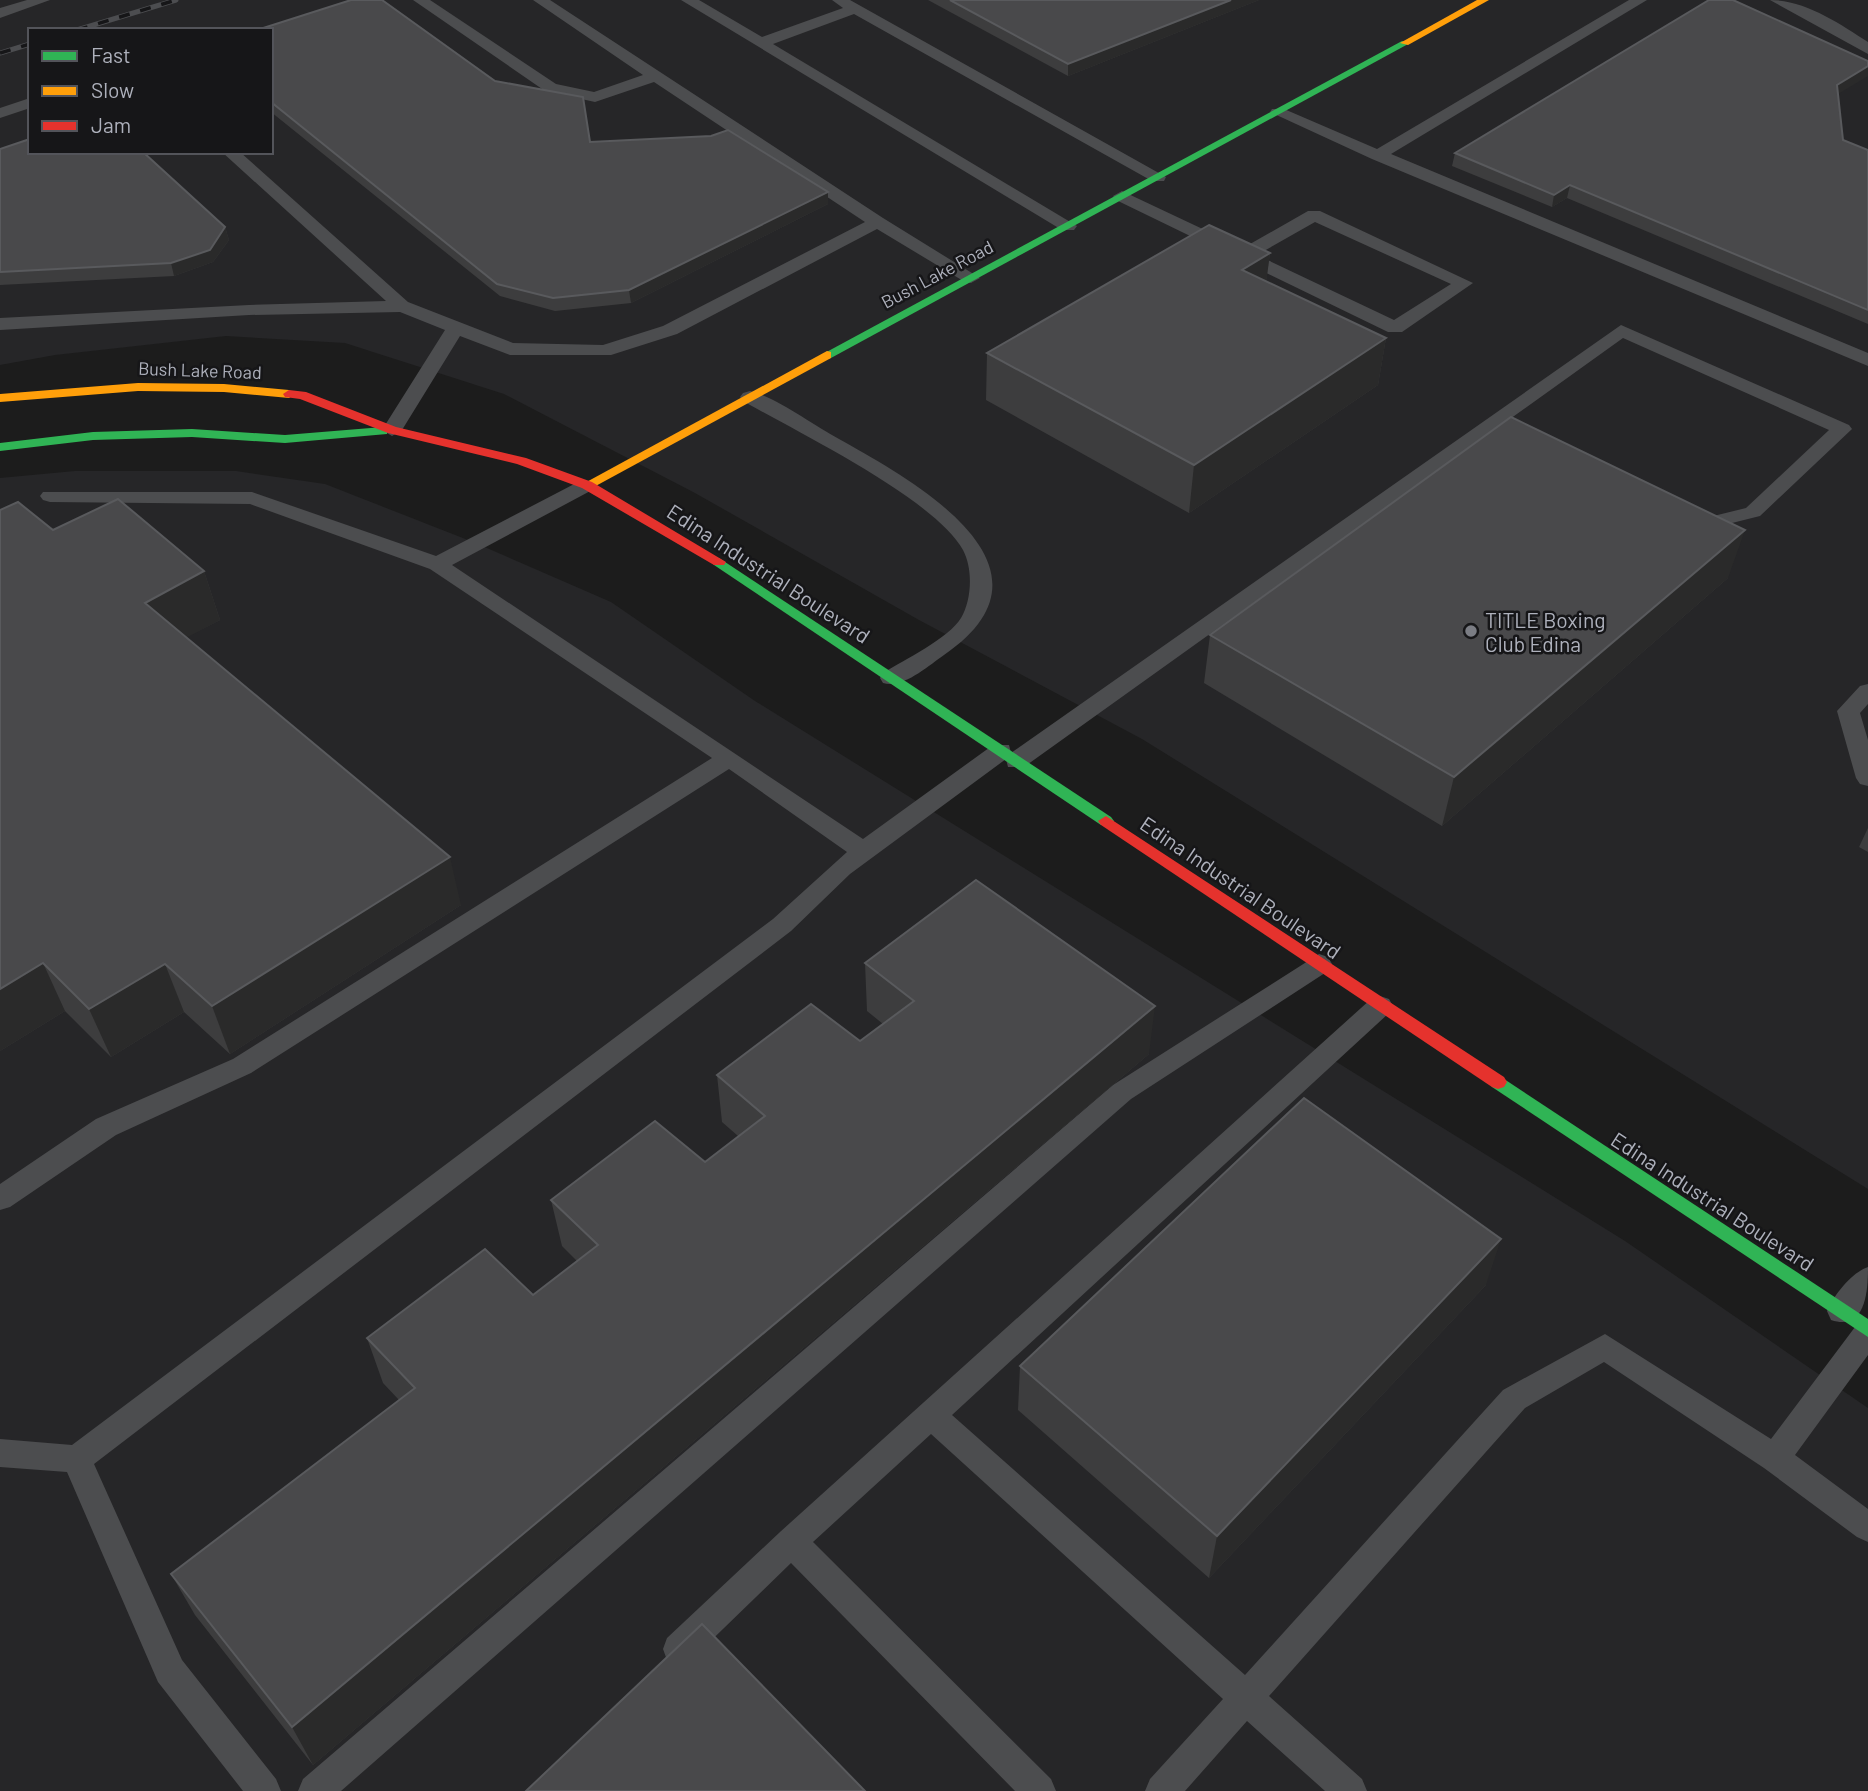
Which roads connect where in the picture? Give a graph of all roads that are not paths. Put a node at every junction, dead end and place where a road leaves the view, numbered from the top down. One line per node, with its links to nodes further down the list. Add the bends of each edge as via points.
1 (43, 0): 10 (lane)
2 (420, 0): 13 (lane, via 551,88 595,97)
3 (540, 0): 13 (lane)
4 (688, 0): 11 (lane)
5 (839, 0): 9 (lane)
6 (1483, 0): 15 (street, Bush Lake Road)
7 (1640, 0): 18 (lane)
8 (1777, 0): 12 (lane)
9 (854, 9): 11 (lane); 19 (lane)
10 (0, 13)
11 (761, 43): 22 (lane)
12 (1868, 48)
13 (656, 76): 21 (lane)
14 (28, 104): 16 (lane)
15 (1278, 112): 18 (lane); 19 (street, Bush Lake Road)
16 (0, 113)
17 (232, 154): 25 (lane)
18 (1378, 155): 28 (lane)
19 (1158, 177): 20 (street, Bush Lake Road)
20 (1122, 196): 22 (street, Bush Lake Road); 23 (lane)
21 (877, 222): 24 (lane); 27 (lane, via 670,330 604,351 510,349)
22 (1068, 226): 24 (street, Bush Lake Road)
23 (1244, 255): 23 (lane, via 1395,328 1464,283 1314,215)
24 (971, 278): 29 (street, Bush Lake Road)
25 (402, 306): 26 (lane); 27 (lane)
26 (0, 324)
27 (456, 327): 31 (lane)
28 (1868, 360)
29 (750, 397): 35 (street, Bush Lake Road); 39 (lane, via 924,502 954,524 971,546 981,569 979,598 969,625)
30 (0, 398): 31 (street, Bush Lake Road, via 138,387 224,388 302,395)
31 (392, 430): 34 (street, Bush Lake Road, via 285,439 192,433 93,436); 35 (street, Bush Lake Road, via 522,461)
32 (1472, 438): 33 (lane); 37 (lane, via 1621,331 1842,429 1753,512 1690,527); 41 (lane)
33 (1528, 445)
34 (0, 447)
35 (587, 485): 38 (lane); 39 (street, Edina Industrial Boulevard, via 695,546)
36 (50, 496): 38 (lane, via 251,498)
37 (1679, 521)
38 (437, 564): 42 (lane)
39 (891, 678): 41 (street, Edina Industrial Boulevard)
40 (1868, 691): 43 (lane, via 1847,711)
41 (1008, 756): 44 (lane); 45 (street, Edina Industrial Boulevard)
42 (729, 758): 44 (lane); 47 (lane, via 242,1066 106,1127)
43 (1868, 778)
44 (863, 851): 54 (lane, via 782,925)
45 (1319, 964): 46 (street, Edina Industrial Boulevard); 60 (lane, via 1122,1092)
46 (1380, 1006): 49 (street, Edina Industrial Boulevard); 51 (lane)
47 (0, 1199)
48 (1868, 1279): 49 (lane)
49 (1841, 1311): 50 (street, Edina Industrial Boulevard)
50 (1868, 1330): 53 (lane)
51 (932, 1416): 56 (lane); 58 (lane)
52 (0, 1453): 54 (lane)
53 (1775, 1458): 55 (lane); 58 (lane, via 1605,1346 1514,1399)
54 (77, 1459): 59 (lane, via 170,1671)
55 (1868, 1527)
56 (791, 1542): 57 (lane); 61 (lane)
57 (660, 1667)
58 (1247, 1698): 62 (lane); 63 (lane)
59 (264, 1791)
60 (316, 1791)
61 (1039, 1791)
62 (1162, 1791)
63 (1350, 1791)

